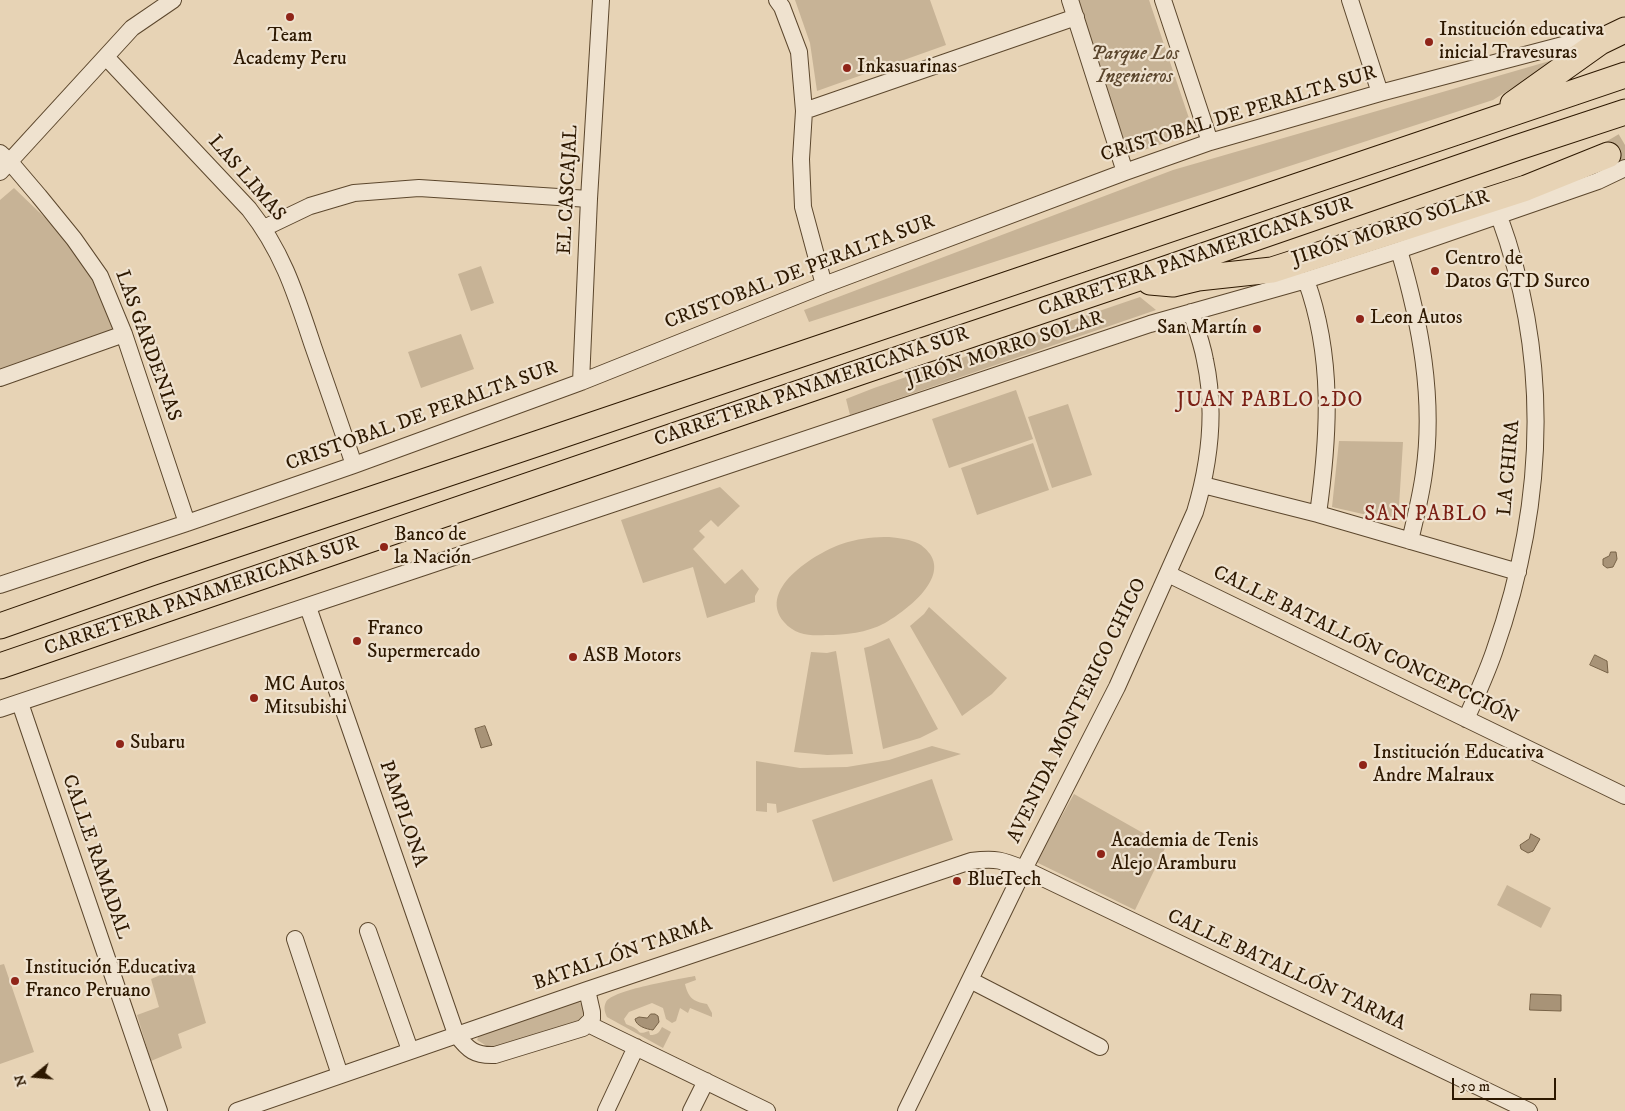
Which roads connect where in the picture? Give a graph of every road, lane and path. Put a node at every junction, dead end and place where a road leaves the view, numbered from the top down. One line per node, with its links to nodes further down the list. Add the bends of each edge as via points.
1 (173, 0): 9 (street, via 132,28)
2 (601, 0): 21 (street, EL CASCAJAL)
3 (777, 0): 12 (street, via 799,52)
4 (1070, 0): 7 (street)
5 (1162, 0): 16 (street)
6 (1350, 0): 11 (street)
7 (1076, 17): 12 (street); 20 (street)
8 (1625, 29): 11 (street, CRISTOBAL DE PERALTA SUR); 14 (highway, via 1600,42)
9 (106, 57): 19 (street); 23 (street, LAS LIMAS)
10 (1625, 75): 14 (highway, CARRETERA PANAMERICANA SUR)
11 (1380, 93): 16 (street, CRISTOBAL DE PERALTA SUR)
12 (804, 111): 27 (street, via 802,207)
13 (1625, 112): 17 (highway, CARRETERA PANAMERICANA SUR)
14 (1493, 119): 41 (highway, CARRETERA PANAMERICANA SUR)
15 (1625, 130): 17 (highway)
16 (1210, 142): 20 (street, CRISTOBAL DE PERALTA SUR)
17 (1516, 148): 25 (highway, CARRETERA PANAMERICANA SUR)
18 (1616, 161): 22 (street, JIRÓN MORRO SOLAR, via 1598,180); 25 (highway, via 1272,270 1173,284)
19 (3, 162): 29 (street, LAS GARDENIAS, via 74,239 100,276)
20 (1125, 172): 27 (street, CRISTOBAL DE PERALTA SUR)
21 (589, 199): 23 (street, via 419,188 363,192 310,206); 31 (street, EL CASCAJAL)
22 (1499, 216): 24 (street, JIRÓN MORRO SOLAR); 37 (street, LA CHIRA, via 1525,304 1534,366 1534,472)
23 (264, 228): 32 (street, LAS LIMAS, via 293,285)
24 (1399, 250): 26 (street, JIRÓN MORRO SOLAR); 36 (street, via 1417,317 1424,362 1427,430 1424,473)
25 (1133, 280): 42 (highway, CARRETERA PANAMERICANA SUR)
26 (1306, 280): 28 (street, JIRÓN MORRO SOLAR); 34 (street, via 1322,345 1328,401 1326,460)
27 (824, 285): 31 (street, CRISTOBAL DE PERALTA SUR)
28 (1191, 312): 33 (street, AVENIDA MONTERICO CHICO, via 1205,359 1212,416); 40 (street, JIRÓN MORRO SOLAR, via 701,473)
29 (124, 334): 30 (street); 35 (street, LAS GARDENIAS)
30 (0, 378)
31 (581, 382): 32 (street, CRISTOBAL DE PERALTA SUR)
32 (354, 465): 35 (street, CRISTOBAL DE PERALTA SUR)
33 (1203, 485): 34 (street); 38 (street, AVENIDA MONTERICO CHICO)
34 (1318, 514): 36 (street)
35 (186, 523): 39 (street, CRISTOBAL DE PERALTA SUR)
36 (1410, 541): 37 (street)
37 (1518, 572): 45 (street, LA CHIRA, via 1493,654)
38 (1168, 574): 45 (street, CALLE BATALLÓN CONCEPCCIÓN); 47 (street, AVENIDA MONTERICO CHICO, via 1117,687)
39 (0, 585)
40 (308, 607): 43 (street, JIRÓN MORRO SOLAR); 53 (street, PAMPLONA)
41 (0, 626)
42 (0, 666)
43 (20, 702): 44 (street, JIRÓN MORRO SOLAR); 59 (street, CALLE RAMADAL)
44 (0, 710)
45 (1466, 718): 46 (street, CALLE BATALLÓN CONCEPCCIÓN)
46 (1625, 796)
47 (1024, 869): 50 (street, AVENIDA MONTERICO CHICO); 51 (street, BATALLÓN TARMA, via 1001,860 971,861); 65 (street, CALLE BATALLÓN TARMA)
48 (368, 931): 56 (street)
49 (295, 939): 57 (street)
50 (970, 980): 55 (street); 64 (street, AVENIDA MONTERICO CHICO)
51 (587, 990): 52 (street, via 592,1012); 53 (street, BATALLÓN TARMA)
52 (588, 1024): 53 (street, via 495,1055 483,1056 464,1045); 54 (street)
53 (456, 1034): 56 (street, BATALLÓN TARMA)
54 (636, 1047): 58 (street); 61 (street)
55 (1100, 1047)
56 (410, 1050): 57 (street, BATALLÓN TARMA)
57 (340, 1075): 60 (street, BATALLÓN TARMA)
58 (706, 1081): 62 (street); 63 (street)
59 (159, 1111)
60 (237, 1111)
61 (606, 1111)
62 (691, 1111)
63 (767, 1111)
64 (906, 1111)
65 (1529, 1111)

